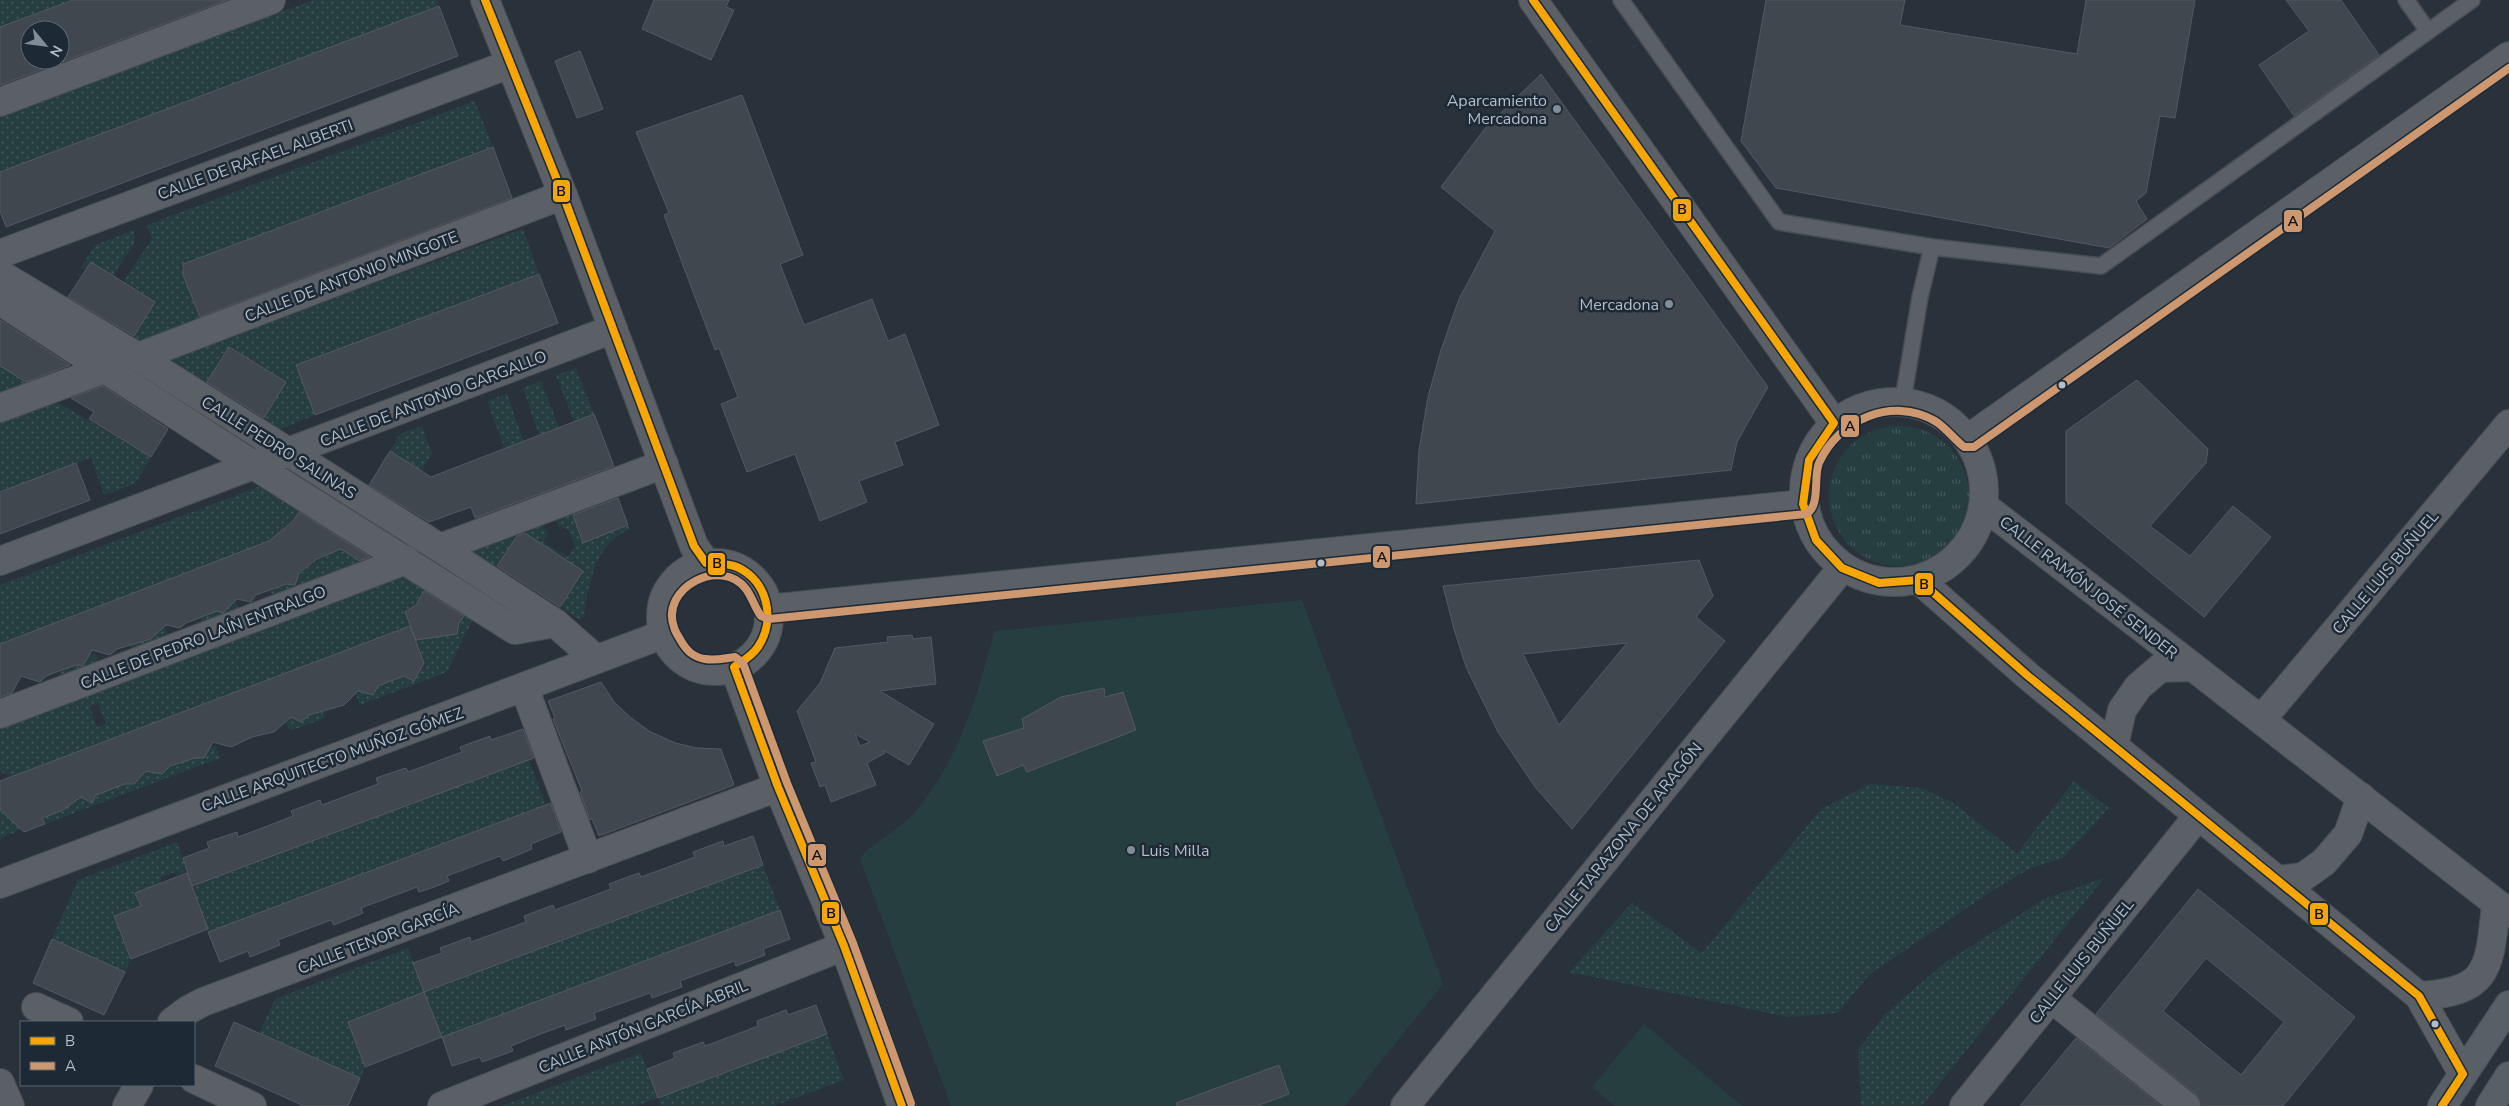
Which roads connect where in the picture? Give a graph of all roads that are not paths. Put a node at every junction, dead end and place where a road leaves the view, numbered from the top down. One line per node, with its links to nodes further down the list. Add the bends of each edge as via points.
1 (271, 0): 10 (street)
2 (485, 0): 9 (street)
3 (1534, 0): 21 (street)
4 (1621, 0): 12 (lane, via 1779,222)
5 (2406, 0): 7 (lane)
6 (2472, 0): 7 (lane)
7 (2428, 31): 12 (lane, via 2101,266)
8 (2509, 56): 23 (street)
9 (510, 64): 11 (street); 13 (street, CALLE DE RAFAEL ALBERTI)
10 (0, 102)
11 (563, 196): 16 (street); 17 (street, CALLE DE ANTONIO MINGOTE)
12 (1932, 247): 19 (lane)
13 (0, 254)
14 (0, 274): 17 (street, CALLE PEDRO SALINAS)
15 (0, 301): 18 (street, CALLE PEDRO SALINAS)
16 (613, 329): 24 (street, CALLE DE ANTONIO GARGALLO); 25 (street)
17 (138, 357): 24 (street, CALLE PEDRO SALINAS)
18 (105, 369): 20 (street); 26 (street, CALLE PEDRO SALINAS)
19 (1903, 400): 21 (street, via 1866,405); 23 (street, via 1940,412)
20 (0, 408)
21 (1834, 423): 27 (street, via 1808,460)
22 (2509, 424): 43 (street, CALLE LUIS BUÑUEL)
23 (1969, 438): 28 (street, via 1984,471)
24 (288, 453): 26 (street, CALLE DE ANTONIO GARGALLO); 29 (street, CALLE PEDRO SALINAS)
25 (664, 464): 29 (street); 32 (street, via 694,546)
26 (255, 466): 30 (street, CALLE PEDRO SALINAS); 31 (street, CALLE DE ANTONIO GARGALLO)
27 (1803, 504): 33 (street, via 1816,540); 35 (street)
28 (1985, 507): 34 (street, via 1972,540 1950,565); 40 (street, CALLE RAMÓN JOSÉ SENDER)
29 (440, 548): 36 (street, CALLE PEDRO SALINAS)
30 (406, 560): 36 (street, CALLE PEDRO SALINAS, via 515,630); 42 (street, CALLE DE PEDRO LAÍN ENTRALGO)
31 (0, 561)
32 (706, 563): 35 (street, via 741,569 764,593); 37 (street, via 676,580 666,594 661,611)
33 (1842, 568): 34 (street, via 1879,583); 69 (street, CALLE TARAZONA DE ARAGÓN)
34 (1919, 580): 44 (street)
35 (768, 609): 39 (street, via 764,639 749,658)
36 (555, 623): 38 (street, CALLE PEDRO SALINAS)
37 (664, 634): 38 (street, CALLE ARQUITECTO MUÑOZ GÓMEZ); 39 (street, via 680,658 696,667 713,671)
38 (596, 659): 41 (street, CALLE ARQUITECTO MUÑOZ GÓMEZ)
39 (734, 667): 45 (street)
40 (2193, 668): 43 (street, CALLE RAMÓN JOSÉ SENDER); 44 (street, via 2160,668 2138,687 2122,710)
41 (524, 687): 48 (street); 50 (street, CALLE ARQUITECTO MUÑOZ GÓMEZ)
42 (0, 714)
43 (2261, 720): 46 (street)
44 (2114, 746): 47 (street)
45 (778, 787): 48 (street, CALLE TENOR GARCÍA); 52 (street)
46 (2361, 797): 49 (street, via 2348,834 2324,862 2303,877); 51 (street)
47 (2198, 816): 49 (street); 54 (street, CALLE LUIS BUÑUEL)
48 (588, 859): 58 (street, CALLE TENOR GARCÍA, via 203,1002)
49 (2279, 880): 53 (street)
50 (0, 884)
51 (2502, 909): 53 (street, via 2485,970 2478,978 2464,988)
52 (844, 946): 67 (street, CALLE ANTÓN GARCÍA ABRIL); 68 (street)
53 (2419, 996): 59 (street)
54 (2051, 998): 70 (street, CALLE LUIS BUÑUEL); 71 (street)
55 (2509, 1005): 59 (main road)
56 (36, 1007): 57 (street)
57 (67, 1021)
58 (173, 1021)
59 (2463, 1074): 72 (main road)
60 (2509, 1076): 73 (main road)
61 (195, 1079): 66 (street)
62 (0, 1083): 64 (street)
63 (138, 1086): 65 (street)
64 (10, 1106)
65 (127, 1106)
66 (252, 1106)
67 (442, 1106)
68 (902, 1106)
69 (1404, 1106)
70 (1964, 1106)
71 (2186, 1106)
72 (2442, 1106)
73 (2490, 1106)

